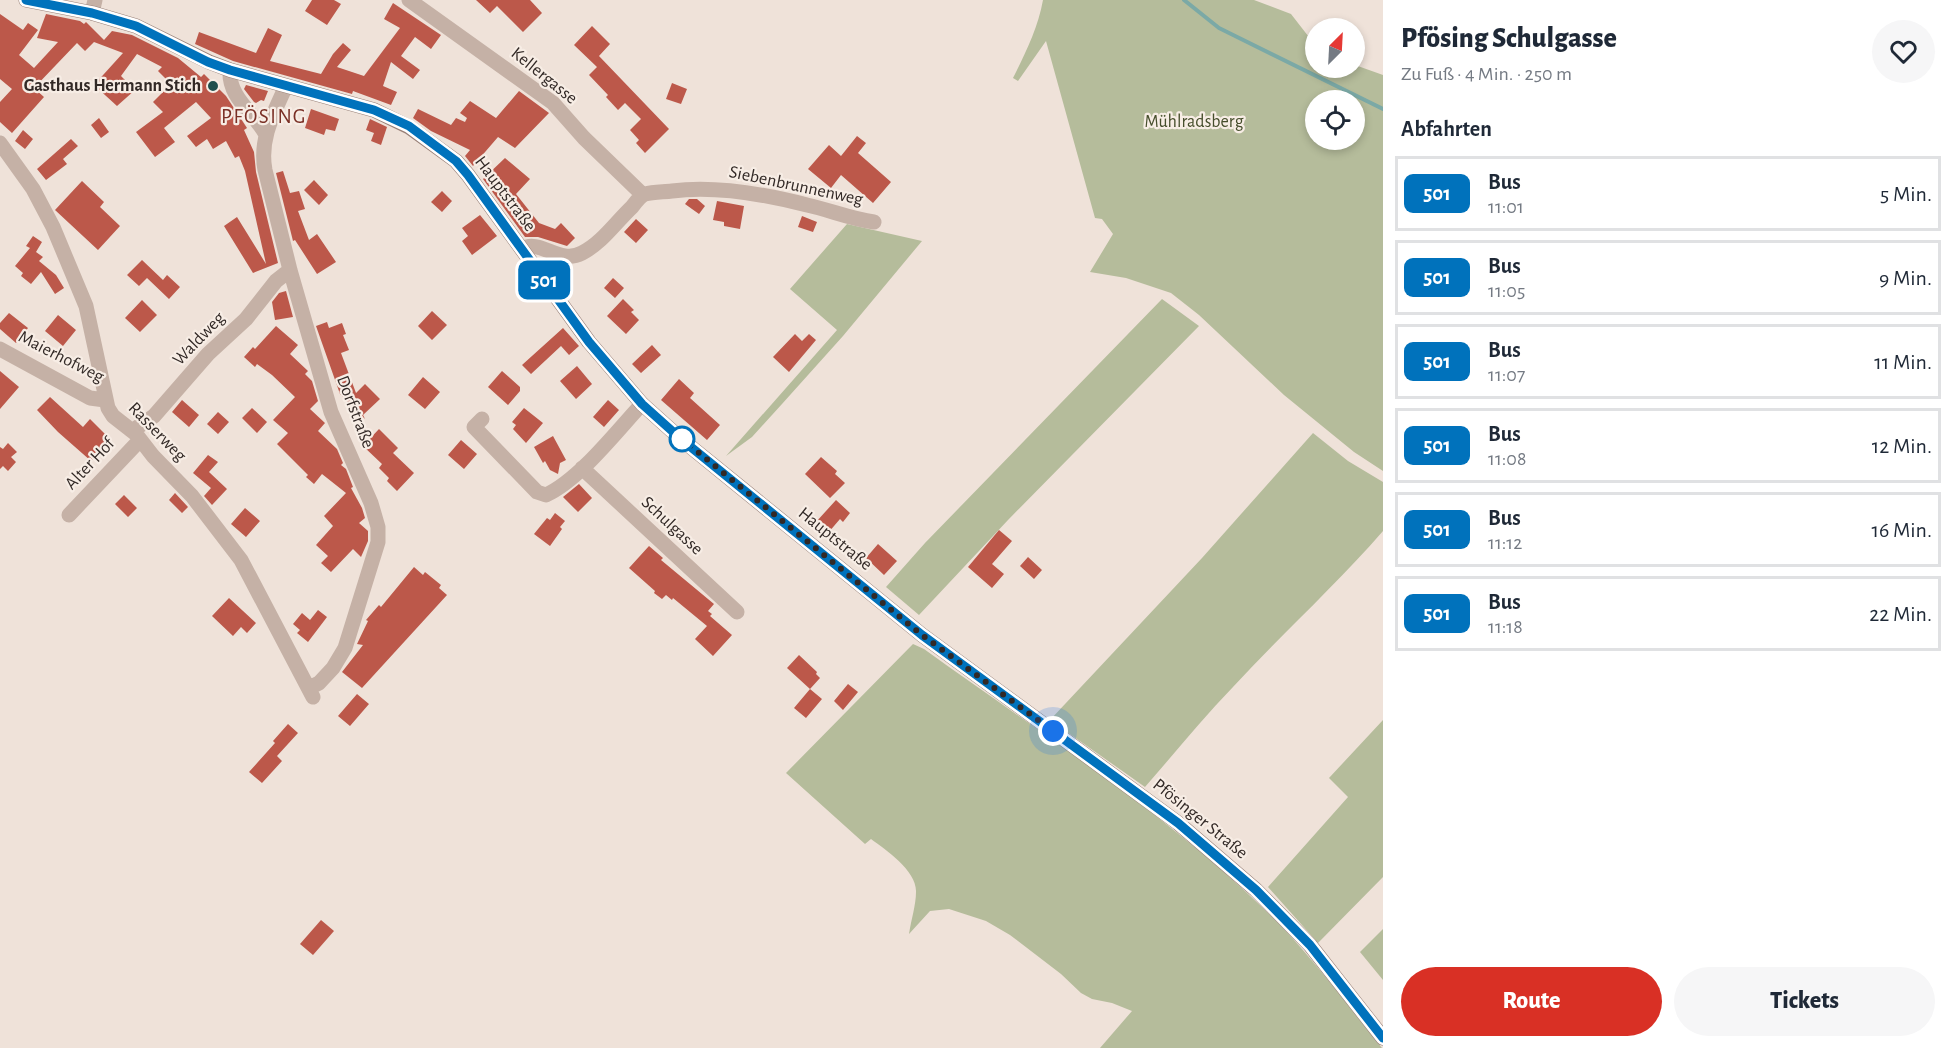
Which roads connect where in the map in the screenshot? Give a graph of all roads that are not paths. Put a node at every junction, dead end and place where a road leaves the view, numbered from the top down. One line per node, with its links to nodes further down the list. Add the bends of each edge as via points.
1 (26, 0): 3 (street, Hauptstraße)
2 (409, 0): 8 (street, Kellergasse, via 553,103)
3 (94, 7): 4 (street, Hauptstraße)
4 (230, 70): 5 (street, Hauptstraße); 6 (street, via 232,89)
5 (286, 86): 6 (street, Dorfstraße); 10 (street, Hauptstraße, via 374,110 409,126 462,168)
6 (265, 133): 11 (street, Dorfstraße, via 263,161)
7 (0, 142): 13 (street, Rasserweg, via 33,189 86,306)
8 (643, 195): 9 (street, Siebenbrunnenweg, via 706,188 797,203); 10 (street, via 598,242 581,254 558,255 533,245)
9 (873, 222)
10 (522, 249): 14 (street, Hauptstraße, via 589,342)
11 (290, 270): 16 (street, Waldweg, via 207,354); 21 (street, Dorfstraße, via 331,412 371,503 379,534 345,648)
12 (0, 348): 13 (street, Maierhofweg, via 90,398)
13 (105, 400): 16 (street, Rasserweg, via 113,416)
14 (642, 404): 17 (street); 20 (street, Hauptstraße, via 883,604)
15 (482, 419): 17 (street, via 474,427 537,492 546,495 555,491)
16 (136, 436): 18 (street, Alter Hof); 21 (street, Rasserweg, via 192,496 241,560)
17 (582, 468): 19 (street, Schulgasse)
18 (69, 515)
19 (737, 612)
20 (962, 664): 22 (street, Pfösinger Straße, via 1178,823 1256,890 1310,945)
21 (311, 692)
22 (1383, 1038)

